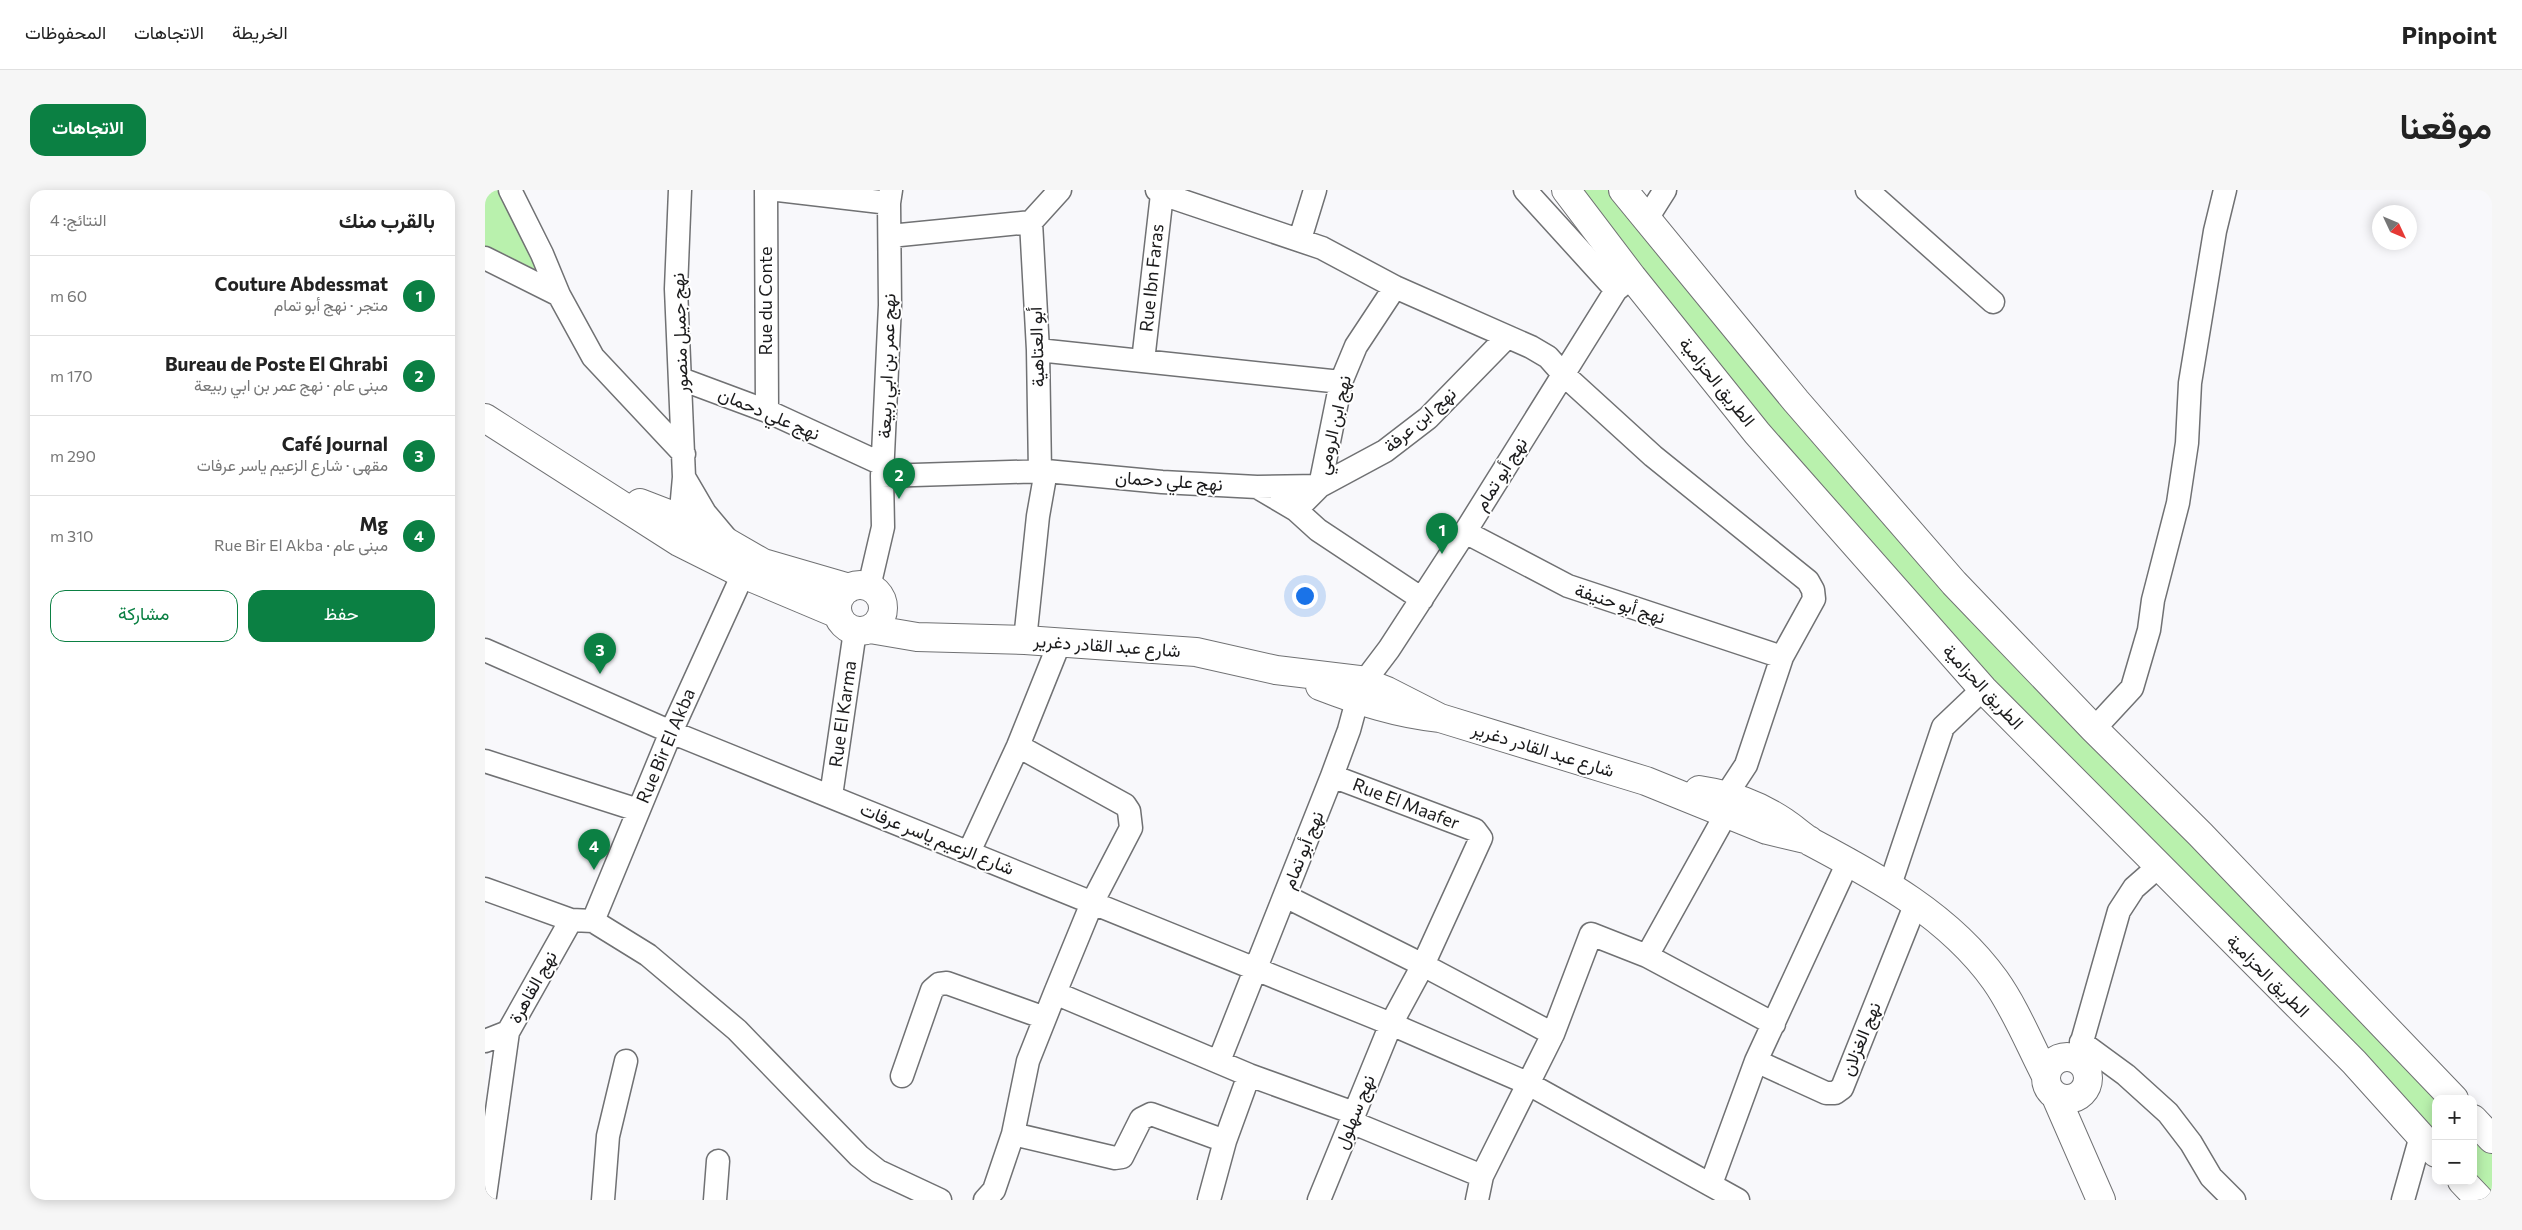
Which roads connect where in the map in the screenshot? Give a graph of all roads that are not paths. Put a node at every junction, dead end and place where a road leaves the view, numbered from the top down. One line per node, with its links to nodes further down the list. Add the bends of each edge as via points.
1 (510, 190): 22 (street)
2 (680, 190): 28 (street, نهج جميل منصور, via 676,289)
3 (765, 190): 30 (street, Rue du Conte)
4 (778, 190): 14 (street)
5 (1060, 190): 16 (street)
6 (1315, 190): 18 (street)
7 (1525, 190): 20 (street)
8 (1566, 190): 20 (main road, الطريق الحزامية)
9 (1623, 190): 15 (main road)
10 (1665, 190): 15 (street)
11 (1867, 190): 23 (street)
12 (2225, 190): 53 (street, via 2198,333 2178,503 2155,592 2149,630 2132,688)
13 (1159, 192): 18 (street); 26 (street, Rue Ibn Faras)
14 (890, 197): 17 (street, نهج عمر بن ابي ربيعة)
15 (1646, 220): 53 (main road, via 1796,401 1954,583)
16 (1031, 222): 17 (street); 25 (street, أبو العتاهية)
17 (890, 236): 33 (street, نهج عمر بن ابي ربيعة, via 891,304)
18 (1300, 239): 21 (street)
19 (485, 258): 22 (street)
20 (1624, 283): 27 (street, نهج أبو تمام); 51 (main road, الطريق الحزامية)
21 (1395, 287): 24 (street); 29 (street, نهج ابن الرومي, via 1356,346)
22 (559, 296): 32 (street, via 593,357)
23 (1993, 302)
24 (1507, 337): 27 (street, via 1548,357); 36 (street, نهج ابن عرفة, via 1428,418 1385,451)
25 (1038, 350): 26 (street); 34 (street, أبو العتاهية)
26 (1143, 361): 29 (street)
27 (1563, 374): 40 (street, نهج أبو تمام); 50 (street, via 1653,456 1808,581 1814,598)
28 (681, 379): 30 (street, نهج علي دحمان); 32 (street, نهج جميل منصور)
29 (1341, 382): 36 (street, نهج ابن الرومي)
30 (767, 411): 33 (street, نهج علي دحمان)
31 (485, 418): 39 (main road, شارع عبد القادر دغرير, via 590,484)
32 (684, 454): 35 (street, نهج جميل منصور)
33 (882, 470): 34 (street, نهج علي دحمان); 43 (street, نهج عمر بن ابي ربيعة, via 883,527)
34 (1043, 471): 37 (street, نهج علي دحمان); 47 (street, أبو العتاهية)
35 (684, 477): 39 (street, نهج جميل منصور); 41 (street, via 705,513)
36 (1320, 486): 37 (street); 38 (street)
37 (1257, 487): 38 (street, نهج علي دحمان)
38 (1296, 510): 44 (street, نهج علي دحمان, via 1318,530)
39 (680, 531): 41 (main road, شارع عبد القادر دغرير); 42 (main road, شارع عبد القادر دغرير)
40 (1465, 532): 44 (street, نهج أبو تمام); 50 (street, نهج أبو حنيفة, via 1568,586)
41 (732, 544): 43 (main road, شارع عبد القادر دغرير, via 763,563)
42 (743, 574): 45 (main road, شارع عبد القادر دغرير); 54 (street, Rue Bir El Akba)
43 (866, 590): 45 (main road, via 841,595 837,604); 45 (main road, via 883,605 882,614 878,623); 46 (main road, شارع عبد القادر دغرير)
44 (1421, 599): 52 (street, نهج أبو تمام)
45 (854, 625): 46 (main road, شارع عبد القادر دغرير, via 917,637); 58 (street, Rue El Karma)
46 (936, 636): 47 (main road, شارع عبد القادر دغرير)
47 (1025, 640): 48 (main road, شارع عبد القادر دغرير)
48 (1059, 644): 52 (main road, شارع عبد القادر دغرير, via 1196,652); 55 (street)
49 (485, 650): 54 (street, شارع الزعيم ياسر عرفات)
50 (1782, 658): 59 (street)
51 (1983, 689): 64 (main road, الطريق الحزامية); 65 (street, via 1943,727)
52 (1366, 693): 57 (street, نهج أبو تمام); 59 (main road, شارع عبد القادر دغرير)
53 (2094, 729): 91 (main road, via 2200,834)
54 (671, 732): 58 (street, شارع الزعيم ياسر عرفات); 60 (street, Rue Bir El Akba)
55 (1018, 746): 62 (street); 68 (street, via 1125,805 1129,811 1131,828)
56 (485, 761): 60 (street)
57 (1332, 776): 61 (street, Rue El Maafer); 67 (street, نهج أبو تمام)
58 (831, 796): 62 (street, شارع الزعيم ياسر عرفات)
59 (1733, 807): 63 (main road, شارع عبد القادر دغرير, via 1775,816 1809,840); 72 (street)
60 (638, 810): 71 (street, Rue Bir El Akba)
61 (1479, 834): 73 (street, نهج سهلول, via 1480,843)
62 (969, 852): 68 (street, شارع الزعيم ياسر عرفات)
63 (1849, 860): 65 (main road, شارع عبد القادر دغرير); 79 (street)
64 (2159, 866): 83 (street, via 2134,888 2119,911); 98 (main road, الطريق الحزامية, via 2354,1062)
65 (1890, 885): 69 (main road, شارع عبد القادر دغرير)
66 (485, 889): 70 (street)
67 (1285, 896): 73 (street); 74 (street, نهج أبو تمام)
68 (1092, 903): 74 (street, شارع الزعيم ياسر عرفات); 75 (street)
69 (1915, 903): 76 (main road, شارع عبد القادر دغرير, via 1970,951 1995,979); 86 (street, نهج الغزلان, via 1842,1088 1835,1093 1826,1093)
70 (571, 920): 71 (street); 80 (street, نهج القاهرة)
71 (593, 921): 107 (street, via 648,955 737,1030 859,1156 878,1171)
72 (1647, 956): 79 (street); 81 (street, via 1591,934)
73 (1423, 965): 78 (street, نهج سهلول); 81 (street)
74 (1254, 969): 78 (street, شارع الزعيم ياسر عرفات); 85 (street, نهج أبو تمام)
75 (1055, 993): 77 (street); 85 (street)
76 (2008, 1001): 83 (main road, شارع عبد القادر دغرير); 90 (main road, شارع عبد القادر دغرير)
77 (1045, 1018): 88 (street, via 947,983 939,984 932,990); 95 (street, via 1028,1061)
78 (1391, 1024): 89 (street, شارع الزعيم ياسر عرفات); 92 (street, نهج سهلول)
79 (1774, 1024): 86 (street)
80 (508, 1032): 82 (street, نهج القاهرة); 94 (street)
81 (1553, 1034): 89 (street)
82 (485, 1041)
83 (2076, 1053): 90 (main road, via 2057,1058 2047,1068); 90 (main road, شارع عبد القادر دغرير, via 2088,1075 2085,1088); 114 (street, via 2127,1075 2168,1113 2211,1177)
84 (626, 1061): 105 (street, via 608,1136)
85 (1219, 1061): 87 (street)
86 (1756, 1061): 101 (street)
87 (1249, 1074): 92 (street); 97 (street)
88 (902, 1076)
89 (1527, 1083): 100 (street); 101 (street, شارع الزعيم ياسر عرفات)
90 (2059, 1089): 112 (main road); 113 (main road, via 2095,1142)
91 (2449, 1095)
92 (1352, 1118): 100 (street); 110 (street, نهج سهلول)
93 (2477, 1123): 96 (main road)
94 (489, 1126): 103 (street)
95 (1013, 1134): 97 (street, via 1122,1157 1141,1119 1151,1114); 108 (street, via 994,1190)
96 (2492, 1139)
97 (1225, 1141): 109 (street)
98 (2428, 1145): 115 (street)
99 (718, 1160): 106 (street)
100 (1481, 1176): 111 (street)
101 (1711, 1184): 104 (street, شارع الزعيم ياسر عرفات)
102 (2466, 1185): 116 (main road)
103 (485, 1196)
104 (1732, 1198)
105 (603, 1200)
106 (715, 1200)
107 (937, 1200)
108 (985, 1200)
109 (1209, 1200)
110 (1319, 1200)
111 (1477, 1200)
112 (2101, 1200)
113 (2117, 1200)
114 (2234, 1200)
115 (2403, 1200)
116 (2480, 1200)

